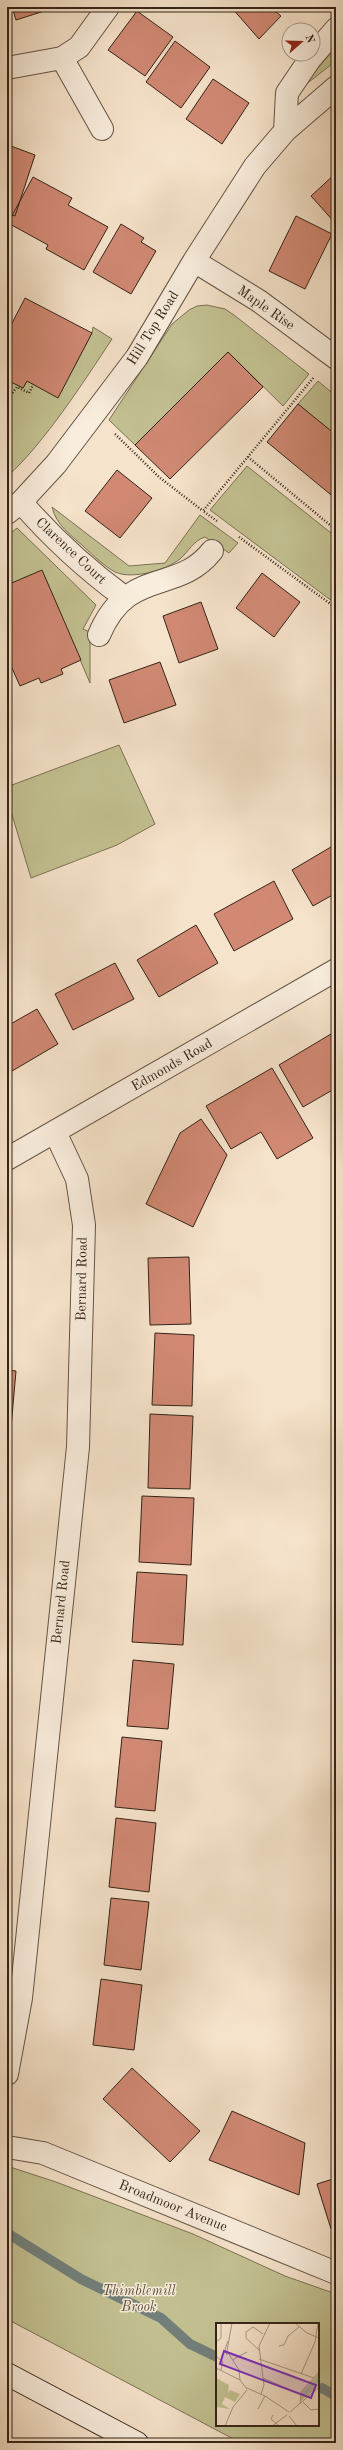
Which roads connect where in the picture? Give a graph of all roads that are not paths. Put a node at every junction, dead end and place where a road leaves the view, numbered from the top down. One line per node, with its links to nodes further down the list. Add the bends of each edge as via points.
1 (108, 7): 3 (street, via 79,46)
2 (336, 29): 7 (street, via 310,59 287,92)
3 (62, 58): 4 (street); 6 (street)
4 (7, 68)
5 (336, 87): 7 (street, Hill Top Road)
6 (102, 129)
7 (285, 131): 8 (street, Hill Top Road, via 255,166)
8 (194, 261): 9 (street, Maple Rise, via 259,301); 10 (street, Hill Top Road, via 141,350 95,414 56,464)
9 (334, 357)
10 (14, 508): 12 (street, Clarence Court)
11 (212, 551): 12 (street, via 202,563 188,572 150,583)
12 (124, 597): 13 (street, via 105,621)
13 (99, 635)
14 (336, 970): 15 (street, Edmonds Road)
15 (54, 1132): 16 (street, Edmonds Road); 17 (street, Bernard Road, via 77,1179 84,1225 78,1447 21,1998)
16 (7, 1159)
17 (7, 2074)
18 (7, 2147): 19 (street, Broadmoor Avenue, via 44,2153)
19 (336, 2273)
20 (7, 2374): 21 (street)
21 (137, 2443)

